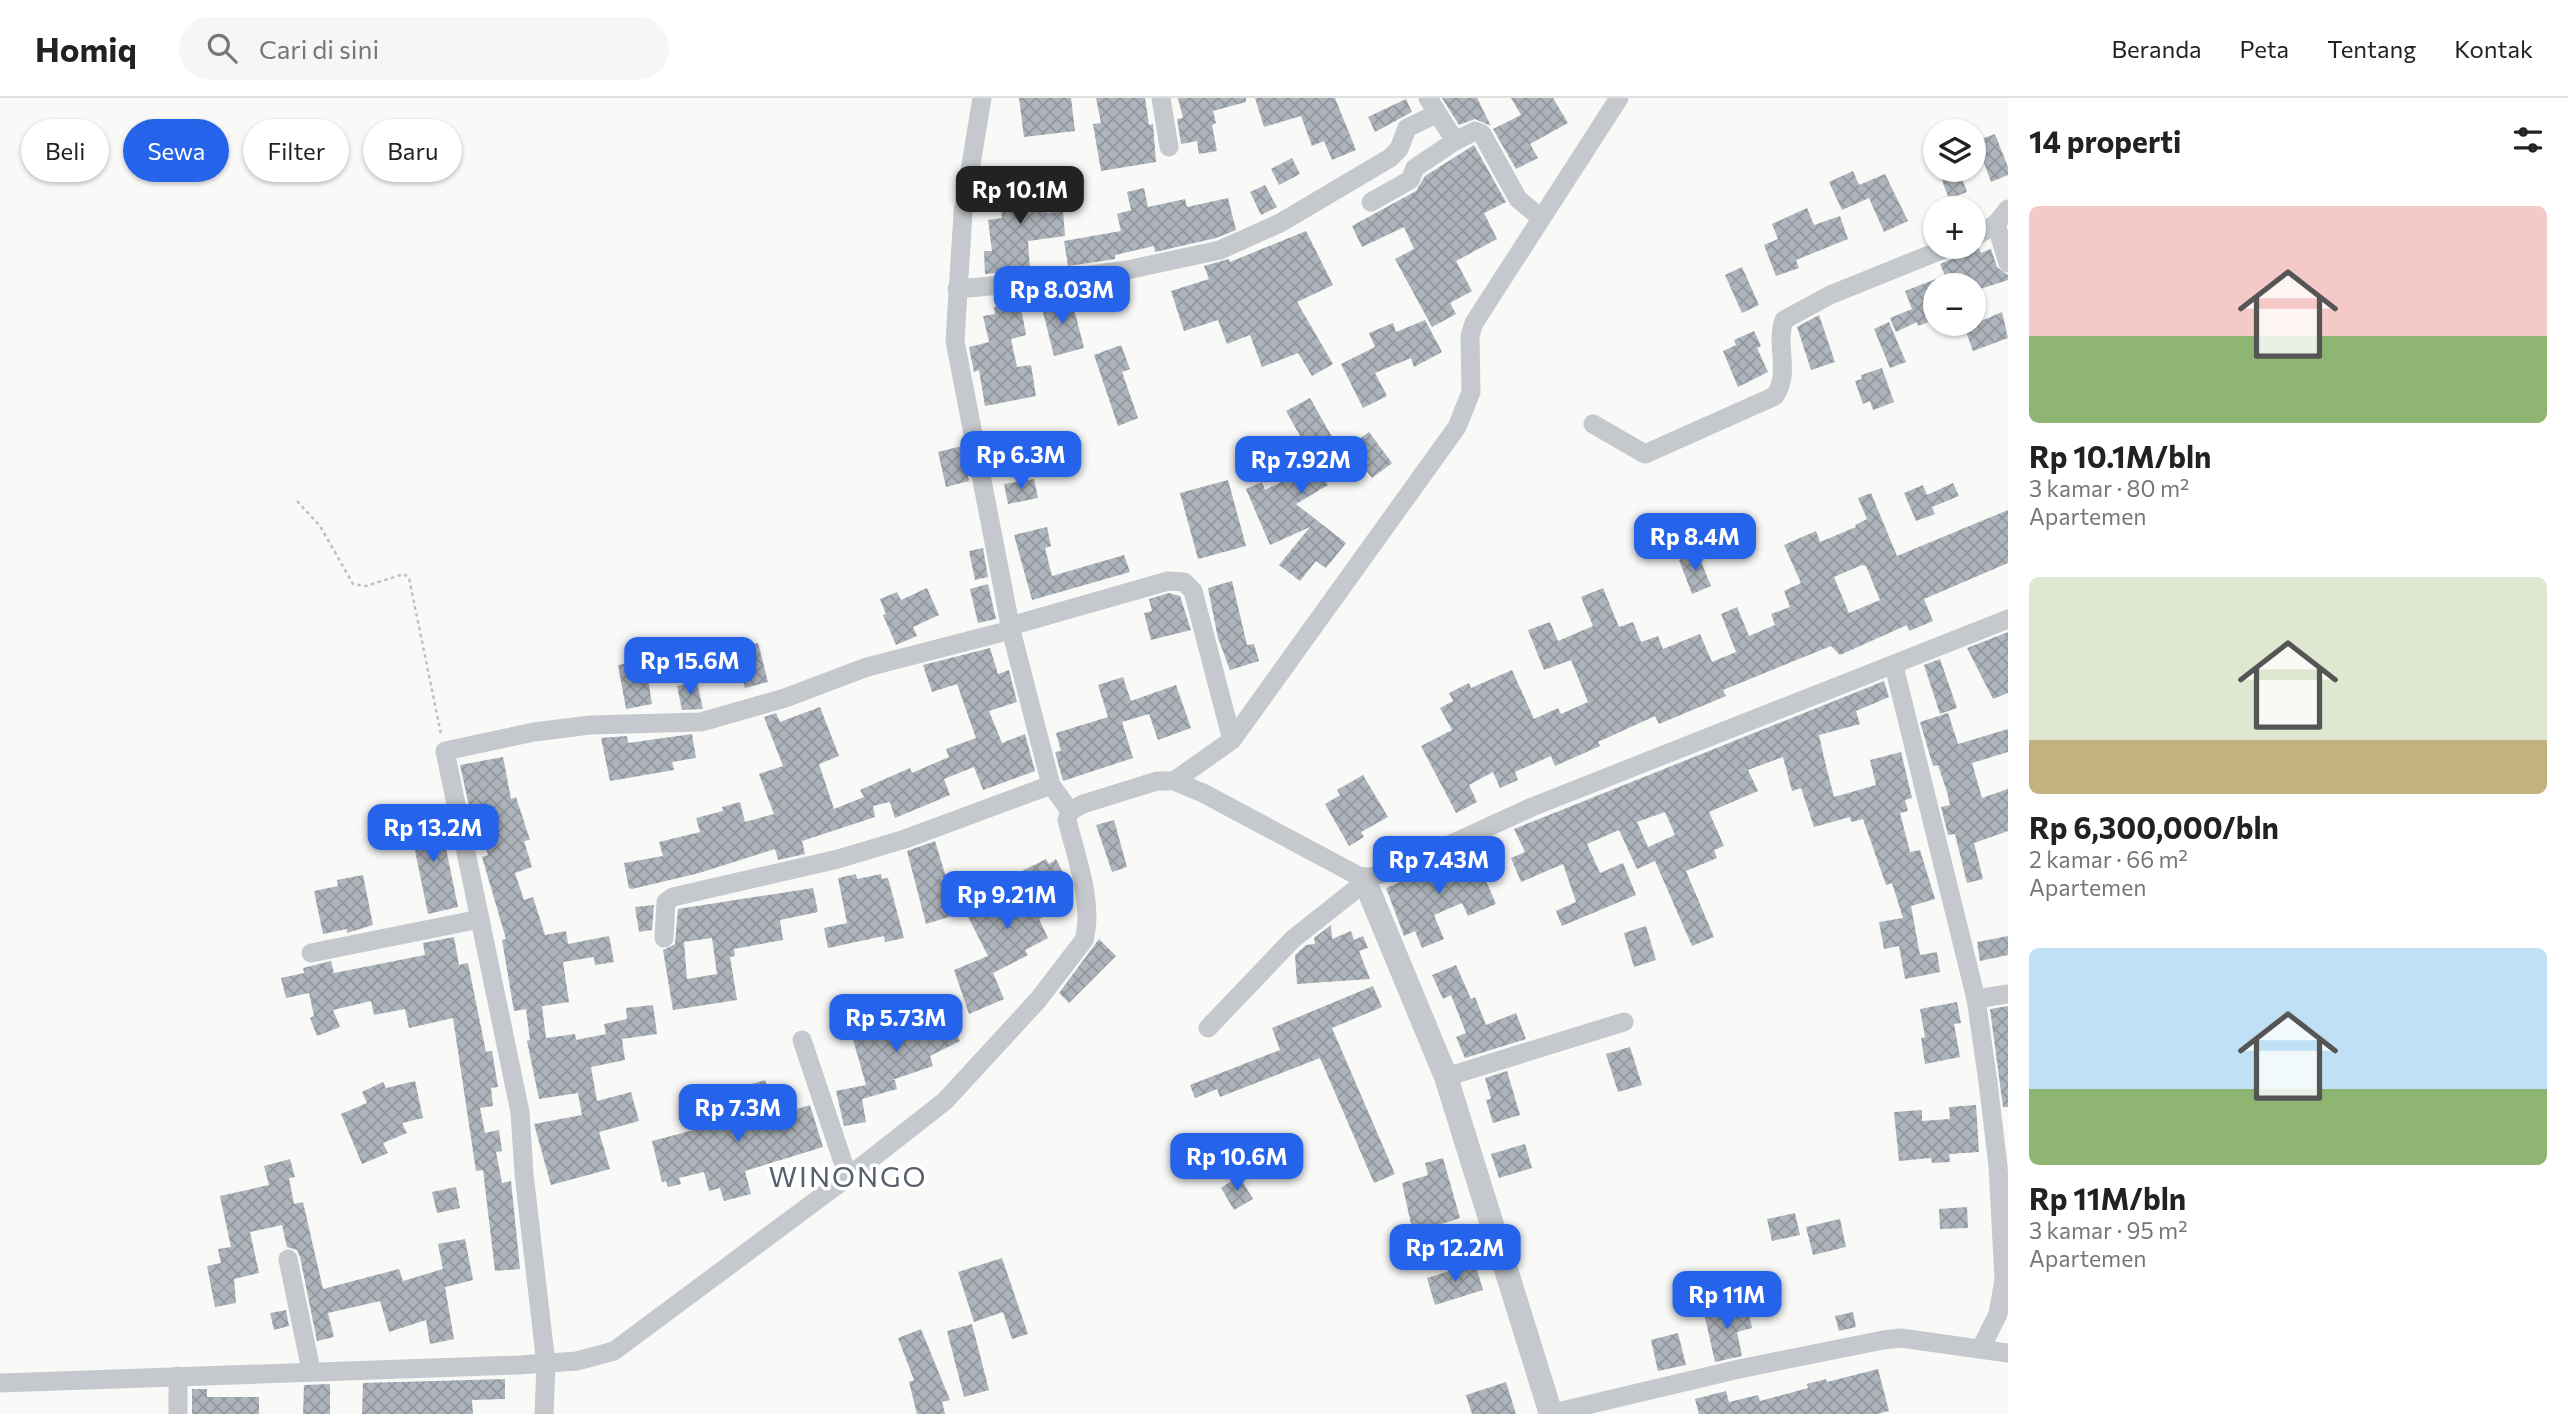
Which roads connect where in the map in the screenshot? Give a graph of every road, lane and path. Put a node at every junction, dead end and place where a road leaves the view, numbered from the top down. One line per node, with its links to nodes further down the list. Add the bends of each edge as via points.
1 (982, 98): 13 (street, via 963,213)
2 (1161, 98): 6 (street)
3 (1619, 98): 9 (street)
4 (1432, 106): 5 (street); 13 (street, via 1402,133 1399,149 1390,158 1248,240 1127,270)
5 (1455, 141): 7 (street, via 1415,168 1410,180); 9 (street, via 1475,131 1482,134 1518,200)
6 (1169, 146)
7 (1371, 202)
8 (2002, 217): 10 (street); 12 (street)
9 (1541, 218): 19 (street, via 1471,330 1471,392 1457,427)
10 (1986, 228)
11 (1923, 257): 14 (street, via 1830,295 1784,320 1779,333 1783,377 1775,396 1645,454)
12 (2008, 263)
13 (957, 289): 17 (street, via 954,341)
14 (1593, 424)
15 (297, 501): 20 (path, via 320,526 353,584 366,586 404,574 409,578)
16 (2008, 619): 18 (street)
17 (1010, 628): 19 (street, via 1168,581 1184,582 1193,591); 20 (street, via 867,667 785,698 701,722 590,725); 22 (street)
18 (1894, 666): 24 (street, via 1545,802 1415,861); 29 (street)
19 (1232, 740): 21 (street)
20 (445, 751): 25 (street)
21 (1174, 781): 23 (street, via 1157,781); 24 (street)
22 (1051, 785): 23 (street); 26 (street, via 838,859 673,897 663,911)
23 (1070, 811): 34 (street, via 1067,820 1085,908 1084,940 1038,1000 945,1101)
24 (1358, 877): 31 (street); 33 (street)
25 (480, 919): 27 (street); 38 (street, via 520,1112)
26 (664, 938)
27 (311, 953)
28 (2008, 994): 29 (street)
29 (1976, 999): 36 (street, via 1998,1166 2004,1280 1998,1314)
30 (1625, 1022): 33 (street)
31 (1208, 1028)
32 (802, 1040): 34 (street)
33 (1446, 1077): 44 (street)
34 (848, 1177): 38 (street, via 614,1351)
35 (288, 1259): 39 (street)
36 (1981, 1348): 37 (street); 44 (street, via 1883,1340)
37 (2008, 1353)
38 (546, 1364): 39 (street); 43 (street)
39 (311, 1370): 40 (street)
40 (178, 1376): 41 (street); 42 (street)
41 (0, 1383)
42 (178, 1414)
43 (544, 1414)
44 (1550, 1414)

